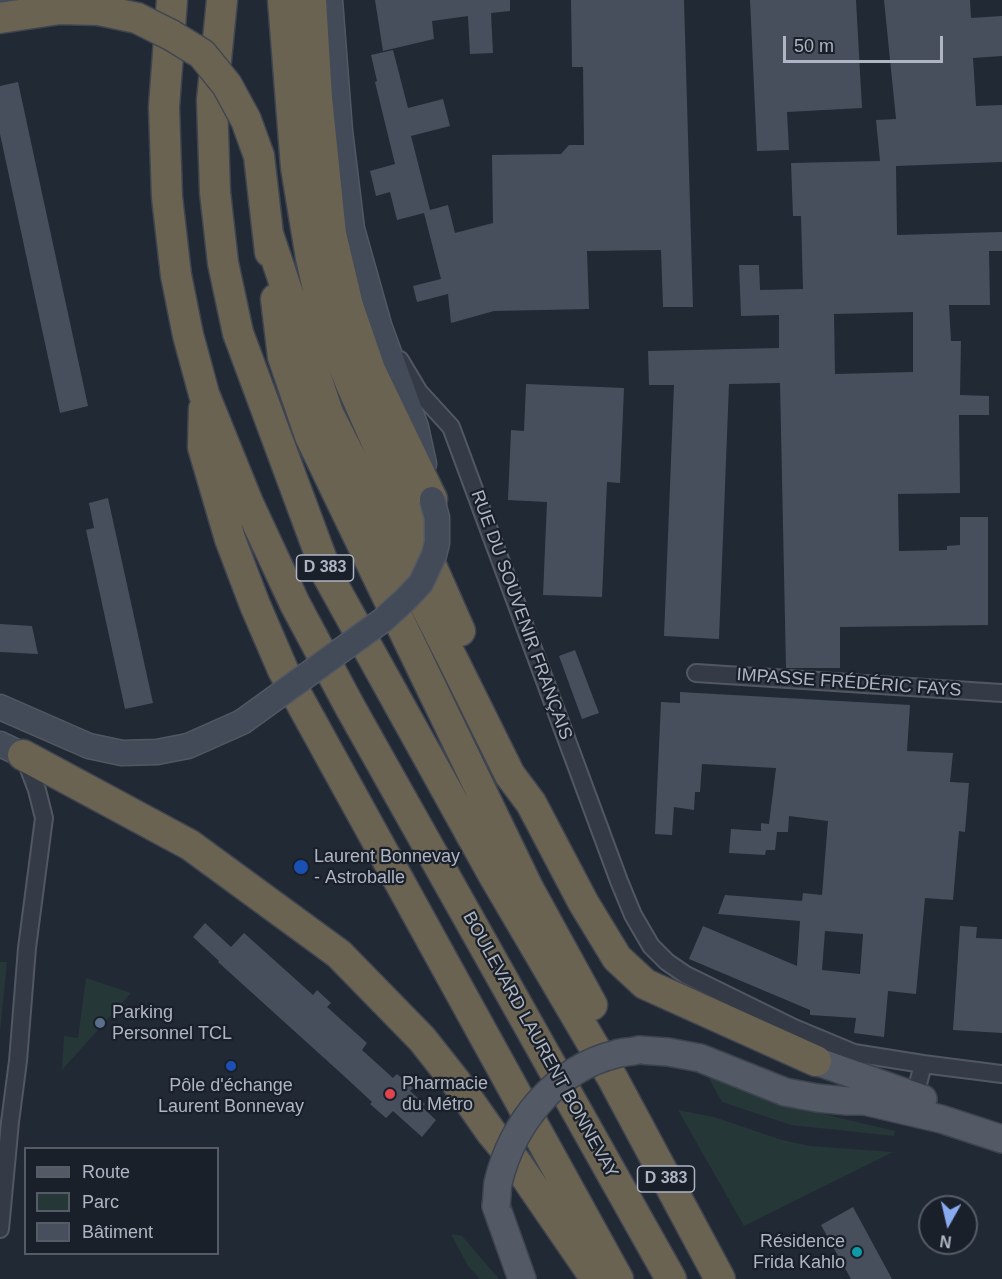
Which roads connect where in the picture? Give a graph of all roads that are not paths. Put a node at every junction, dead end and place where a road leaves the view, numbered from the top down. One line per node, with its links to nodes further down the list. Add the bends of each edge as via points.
1 (172, 0): 9 (highway, BOULEVARD LAURENT BONNEVAY / D 383, via 164,106 167,197 176,275)
2 (222, 0): 19 (highway, D 383, via 212,100 214,192 223,263 238,333 328,576 494,876)
3 (283, 0): 15 (highway, via 296,167 324,316 520,767)
4 (311, 0): 10 (highway, via 331,234 348,306 370,370)
5 (330, 0): 8 (main road, RUE DU SOUVENIR FRANÇAIS, via 352,229)
6 (0, 18): 7 (highway, bridge, via 60,9 99,10 137,18 202,54 227,85 246,120 259,156)
7 (268, 234): 15 (highway, via 328,413 510,775); 19 (highway, via 283,357 310,436 528,888 604,1026)
8 (379, 325): 10 (main road, via 416,428); 17 (street, RUE DU SOUVENIR FRANÇAIS, via 419,392 452,427 619,881 651,946 686,975 804,1032 854,1053)
9 (204, 394): 28 (highway, via 203,447 230,539 283,670); 29 (highway, BOULEVARD LAURENT BONNEVAY / D 383, via 248,502 350,707)
10 (432, 499): 13 (main road, bridge, via 437,543 421,583 382,620 242,722 188,746 122,753 89,746)
11 (696, 673): 12 (street, IMPASSE FRÉDÉRIC FAYS)
12 (1002, 693)
13 (0, 707)
14 (12, 750): 21 (highway, via 190,845 339,954 422,1039); 24 (street, via 37,790 44,818 27,948)
15 (531, 802): 16 (highway, via 617,958 645,984)
16 (816, 1061): 20 (main road)
17 (923, 1064): 18 (street, RUE DU SOUVENIR FRANÇAIS); 20 (street)
18 (1002, 1074)
19 (613, 1079): 30 (highway, D 383)
20 (915, 1096): 22 (main road)
21 (491, 1132): 26 (highway, via 507,1173); 27 (highway)
22 (1002, 1132)
23 (1002, 1139): 25 (main road, bridge, via 930,1116 864,1101 785,1092 700,1058 639,1050 615,1054 575,1071 554,1087 526,1119 505,1161 496,1206)
24 (0, 1229)
25 (522, 1279)
26 (571, 1279)
27 (596, 1279)
28 (618, 1279)
29 (671, 1279)
30 (720, 1279)

